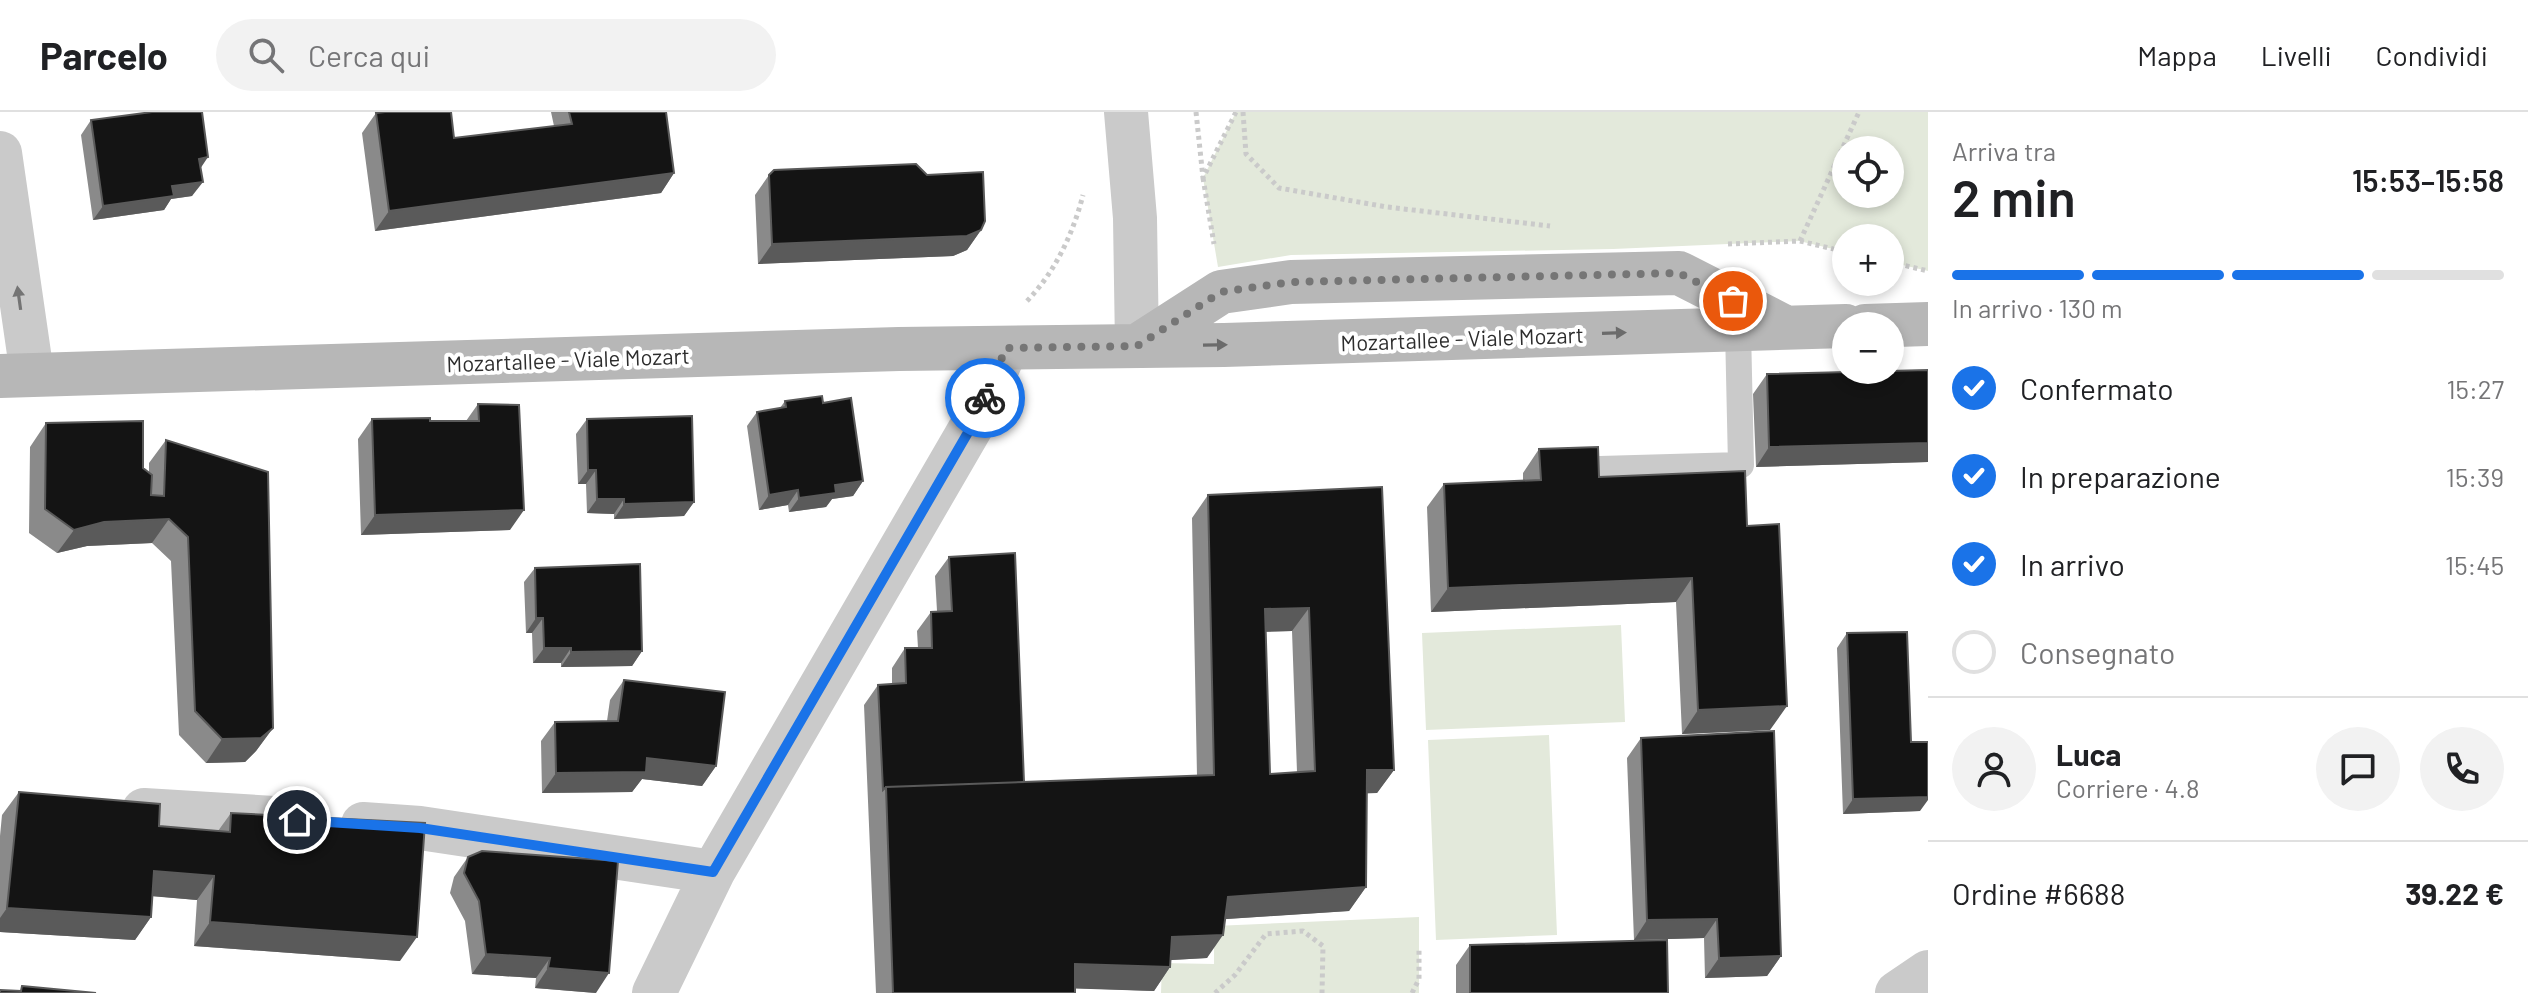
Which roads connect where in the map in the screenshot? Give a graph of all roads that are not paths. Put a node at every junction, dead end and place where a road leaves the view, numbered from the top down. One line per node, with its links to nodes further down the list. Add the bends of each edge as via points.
1 (1126, 112): 8 (street, via 1135,218)
2 (0, 153): 10 (street, one-way to 2)
3 (1928, 324): 4 (street)
4 (1904, 325)
5 (1832, 326): 6 (street, Mozartallee - Viale Mozart)
6 (1787, 328): 7 (street, Mozartallee - Viale Mozart); 8 (street, Mozartallee - Viale Mozart, via 1679,273 1291,282 1221,292)
7 (1738, 329): 8 (street, Mozartallee - Viale Mozart, one-way to 7); 11 (lane, via 1741,465)
8 (1137, 346): 9 (street, Mozartallee - Viale Mozart)
9 (1006, 348): 10 (street, Mozartallee - Viale Mozart); 13 (street, via 977,417)
10 (16, 375)
11 (1600, 469)
12 (144, 810): 13 (street, via 420,828)
13 (713, 872): 15 (street)
14 (1928, 972): 16 (street)
15 (654, 993)
16 (1897, 993)

